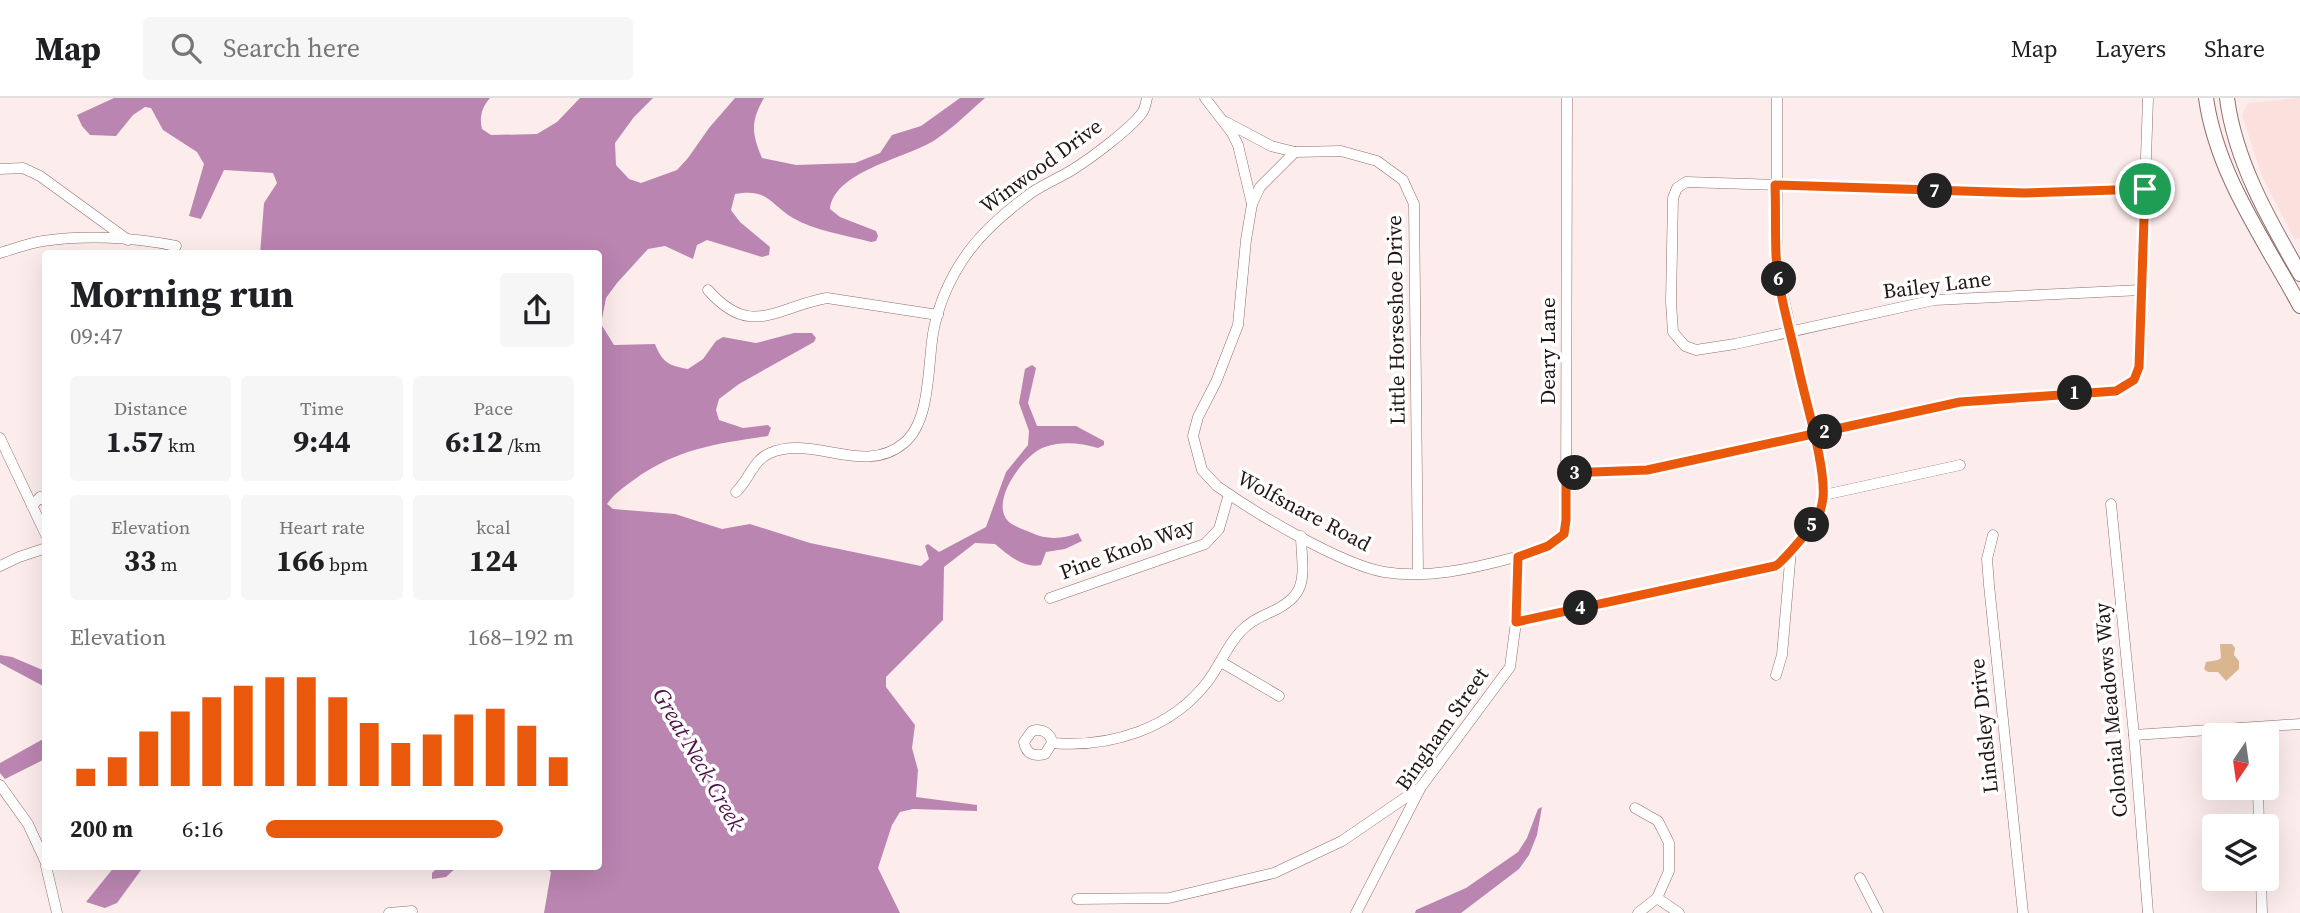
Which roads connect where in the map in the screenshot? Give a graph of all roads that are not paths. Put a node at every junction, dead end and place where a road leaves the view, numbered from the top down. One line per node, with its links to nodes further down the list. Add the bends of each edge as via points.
1 (1147, 98): 21 (street, Winwood Drive, via 1143,111 1105,145 996,221 962,261)
2 (1205, 98): 8 (street, Wolfsnare Road)
3 (1567, 98): 26 (street, Deary Lane)
4 (1777, 98): 11 (street)
5 (2148, 98): 12 (street)
6 (2206, 98): 20 (main road, via 2227,173)
7 (2227, 98): 17 (main road, via 2242,159)
8 (1222, 120): 9 (street, Little Horseshoe Drive, via 1271,146); 13 (street, Wolfsnare Road, via 1238,145)
9 (1295, 152): 13 (street, via 1260,187); 41 (street, Little Horseshoe Drive, via 1341,151 1377,160 1403,180 1414,204)
10 (0, 169): 14 (street, via 23,168 40,176)
11 (1775, 185): 12 (street, via 2024,193); 22 (street, via 1776,255); 22 (street, Bailey Lane, via 1681,184 1673,198 1673,332 1685,346 1696,350)
12 (2145, 189): 19 (street)
13 (1252, 204): 28 (street, Wolfsnare Road, via 1238,325 1193,436 1202,470)
14 (128, 240): 15 (street); 16 (street, via 40,242)
15 (176, 246)
16 (0, 253)
17 (2298, 264)
18 (708, 290): 21 (street, via 727,309 746,317 766,316 827,298)
19 (2141, 290): 22 (street, Bailey Lane, via 1934,300); 23 (street, via 2139,367 2134,380 2116,391 1960,402)
20 (2300, 306)
21 (937, 315): 27 (street, Winwood Drive, via 923,411 907,441 890,452 867,456 798,448 772,452 760,459)
22 (1790, 332): 23 (street)
23 (1813, 434): 26 (street, via 1647,470); 29 (street)
24 (0, 438): 32 (street)
25 (1960, 465): 29 (street)
26 (1566, 473): 37 (street, Deary Lane, via 1564,534)
27 (736, 492)
28 (1229, 494): 35 (street, Wolfsnare Road); 42 (street, Pine Knob Way, via 1219,529 1205,544)
29 (1824, 495): 38 (street, via 1819,515)
30 (42, 499): 32 (street)
31 (2111, 504): 50 (street, Colonial Meadows Way)
32 (32, 506): 33 (street)
33 (42, 527)
34 (1993, 535): 68 (street, Lindsley Drive, via 1987,559 1989,585)
35 (1301, 536): 41 (street, Wolfsnare Road, via 1371,568); 44 (street, via 1302,579 1296,596 1242,629)
36 (42, 549): 40 (street)
37 (1536, 550): 39 (street, Wolfsnare Road)
38 (1791, 551): 43 (street, via 1775,566); 45 (street, via 1782,655)
39 (1518, 557): 41 (street, Wolfsnare Road, via 1462,570); 43 (street, Bingham Street)
40 (0, 566)
41 (1418, 573)
42 (1050, 598)
43 (1516, 622): 53 (street, Bingham Street, via 1510,667)
44 (1221, 662): 46 (street); 51 (street, via 1193,699 1155,725 1095,743)
45 (1776, 675)
46 (1279, 696)
47 (2300, 724): 48 (street)
48 (2279, 727)
49 (2202, 732): 50 (street)
50 (2134, 735): 69 (street, Colonial Meadows Way)
51 (1052, 744)
52 (0, 785): 55 (street, via 28,824)
53 (1421, 787): 60 (street, via 1342,841 1273,873 1169,898); 64 (street, Bingham Street)
54 (1635, 808): 59 (street, via 1658,821 1669,843 1669,871)
55 (42, 856)
56 (47, 870): 62 (street)
57 (1860, 877): 67 (street)
58 (2261, 891): 70 (street)
59 (1657, 898): 65 (street); 66 (street)
60 (1077, 899)
61 (412, 911): 63 (street)
62 (57, 913)
63 (388, 913)
64 (1356, 913)
65 (1638, 913)
66 (1678, 913)
67 (1878, 913)
68 (2023, 913)
69 (2148, 913)
70 (2262, 913)

